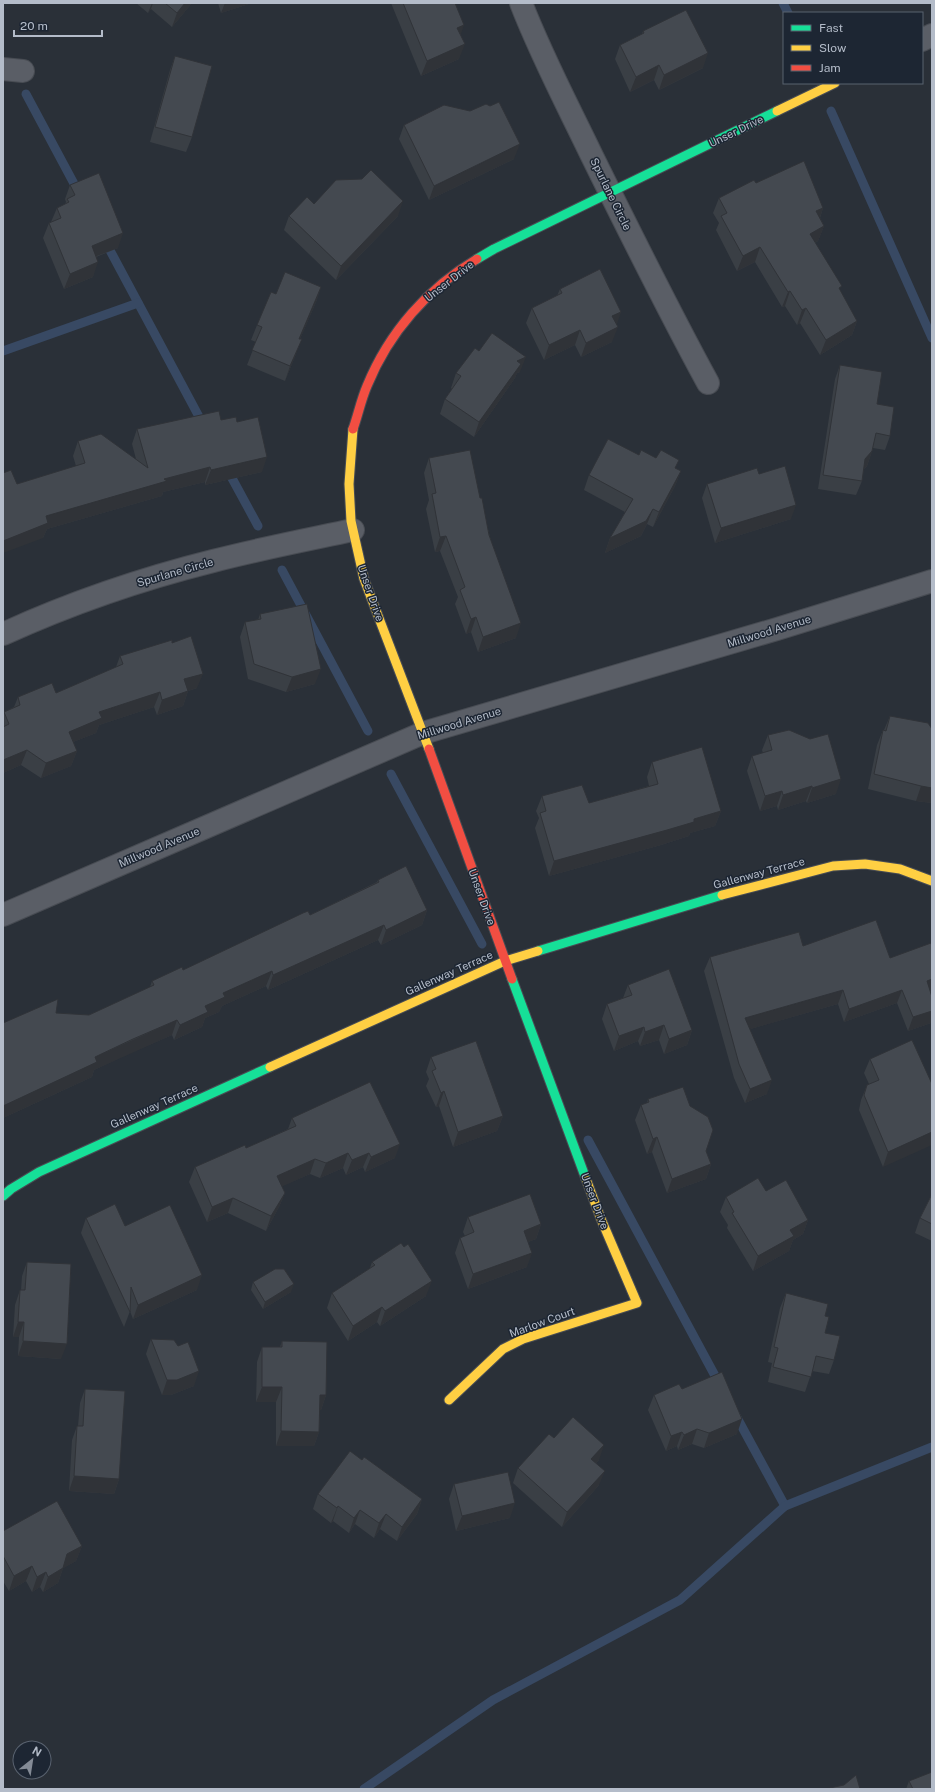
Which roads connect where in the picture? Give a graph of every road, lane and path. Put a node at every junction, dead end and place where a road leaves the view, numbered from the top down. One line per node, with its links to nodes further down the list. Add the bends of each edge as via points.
1 (521, 3): 5 (street, Spurlane Circle)
2 (932, 35): 3 (street)
3 (923, 40)
4 (833, 84): 5 (street, Unser Drive)
5 (610, 193): 6 (street, Spurlane Circle); 7 (street, Unser Drive, via 494,249 462,268 408,316 382,355 367,386 352,433 349,484)
6 (708, 382)
7 (353, 530): 9 (street, Spurlane Circle, via 213,561 113,590); 10 (street, Unser Drive, via 364,579)
8 (932, 581): 10 (street, Millwood Avenue)
9 (3, 634)
10 (423, 733): 12 (street, Millwood Avenue); 13 (street, Unser Drive)
11 (932, 881): 13 (street, Gallenway Terrace, via 893,868 865,864 833,866 737,890)
12 (3, 915)
13 (505, 960): 14 (street, Gallenway Terrace, via 39,1172); 15 (street, Unser Drive, via 601,1219)
14 (3, 1196)
15 (637, 1303): 16 (street, Marlow Court, via 523,1339 503,1349)
16 (448, 1400)

